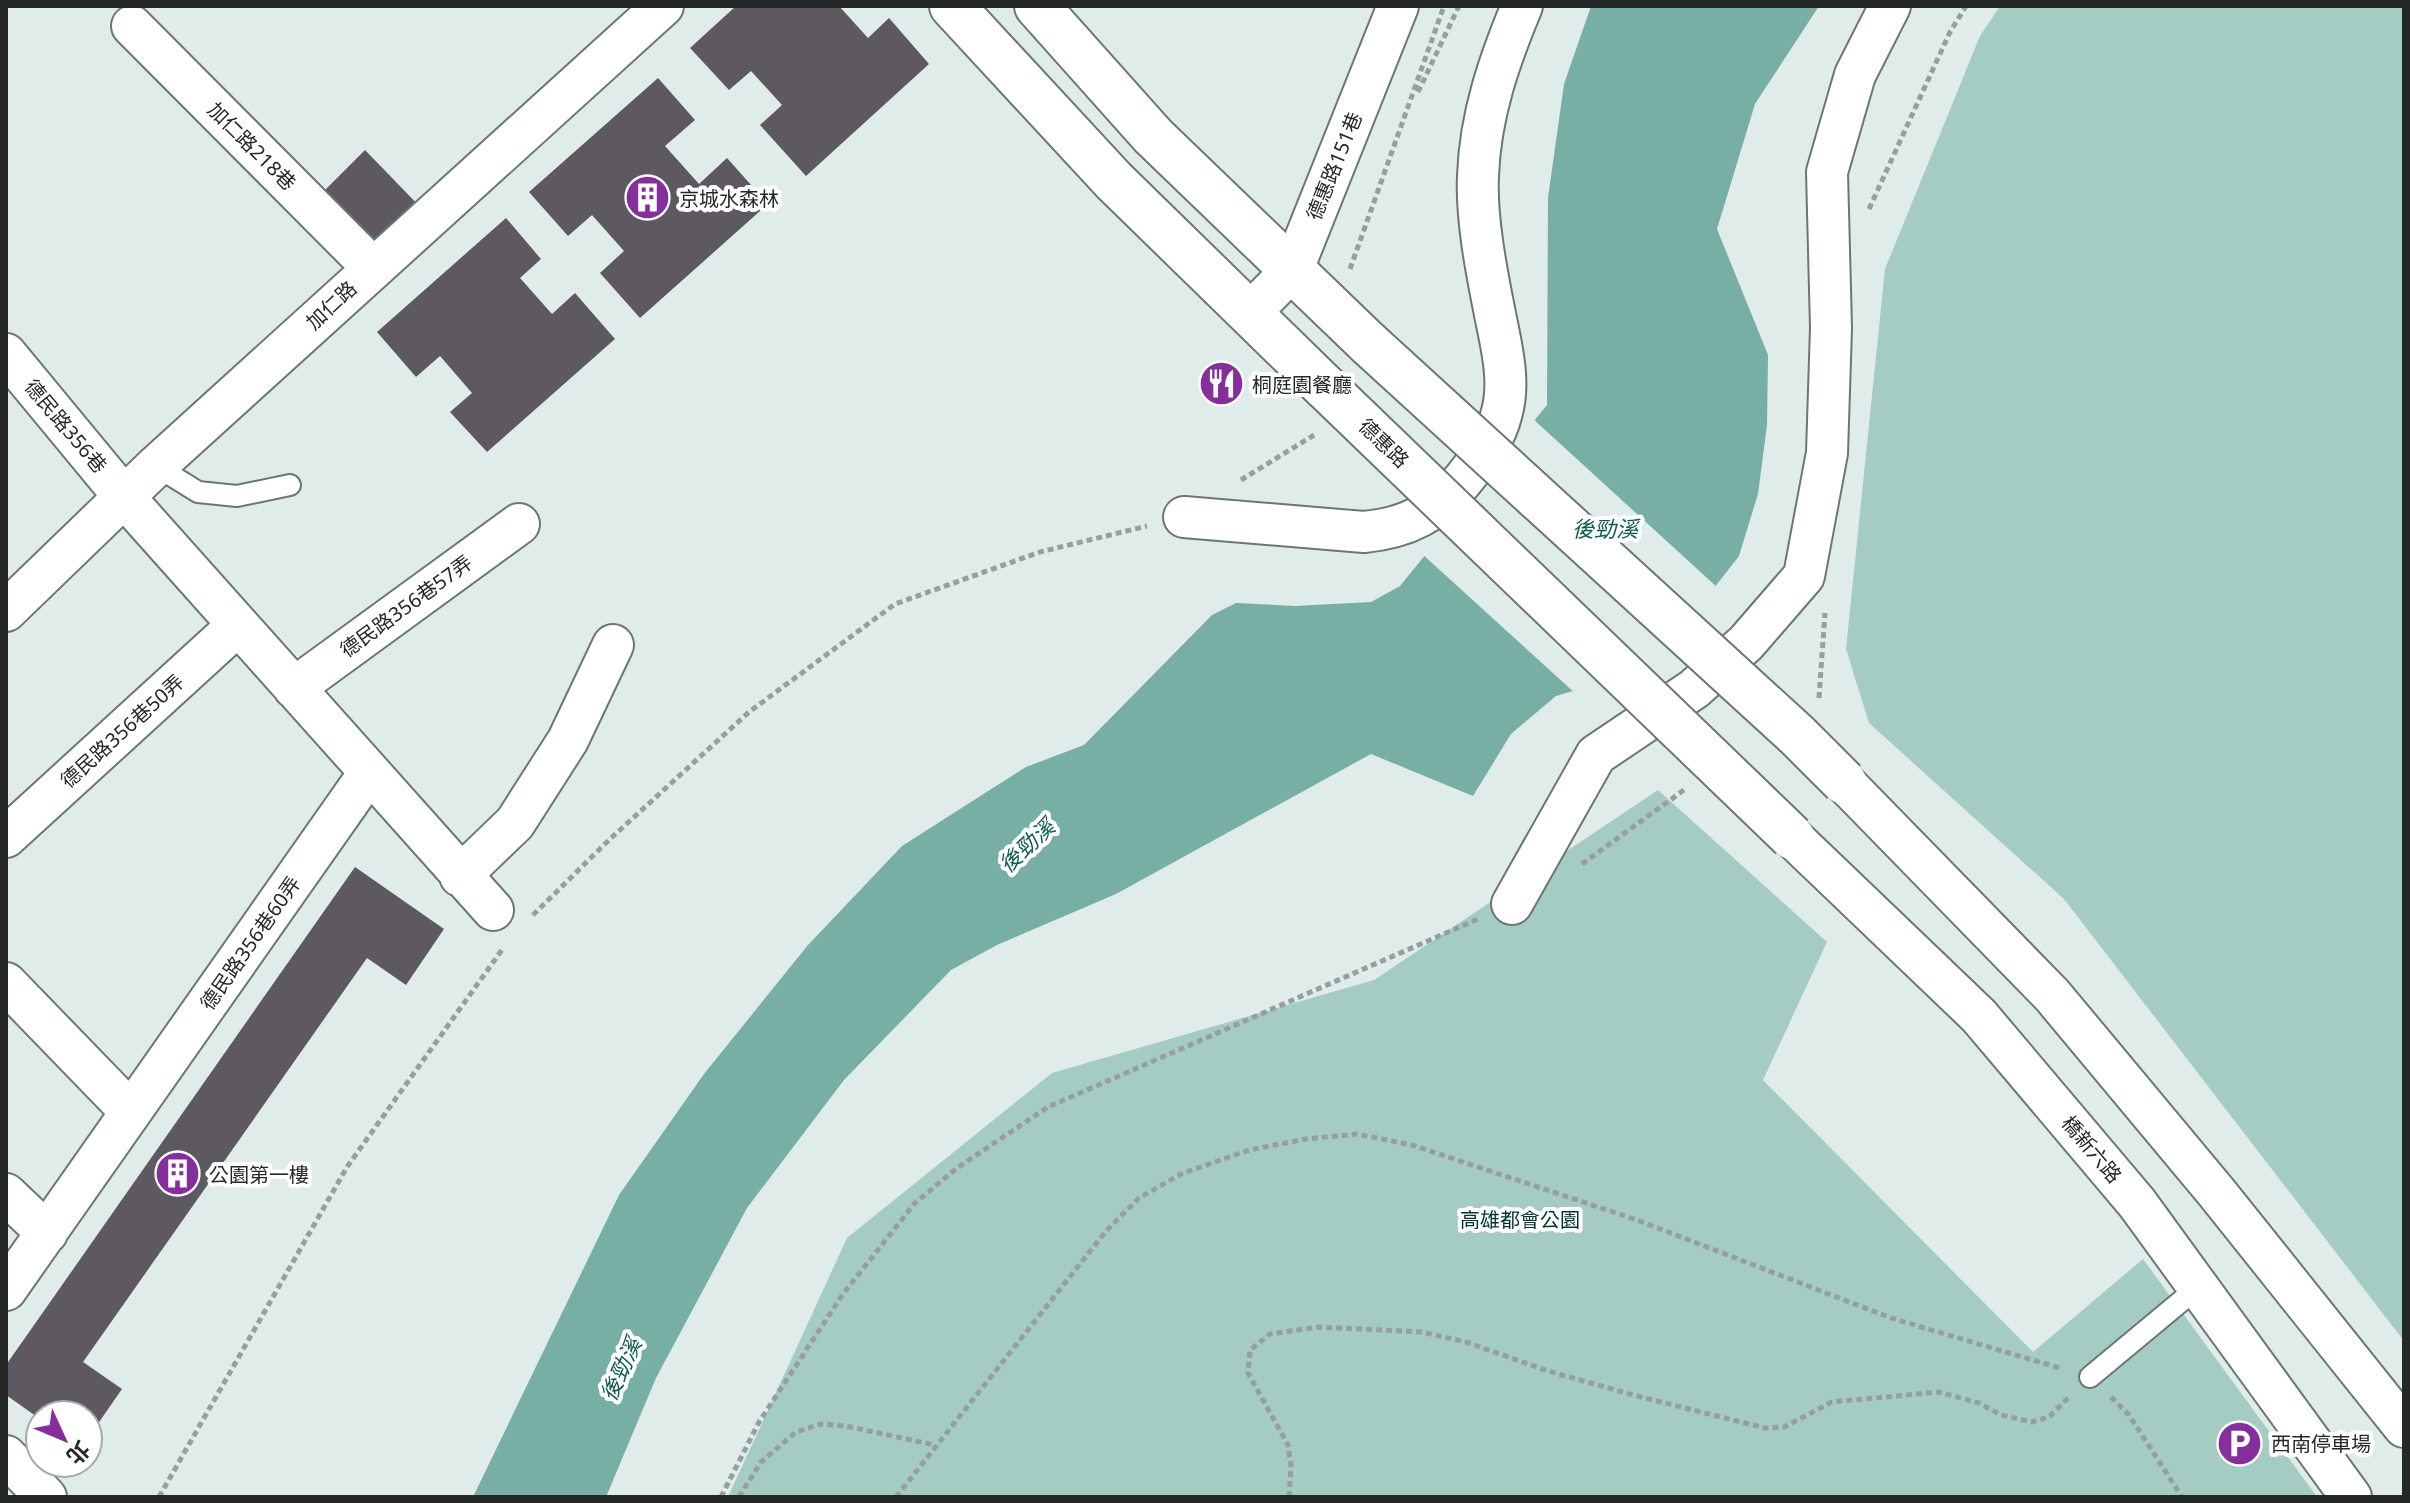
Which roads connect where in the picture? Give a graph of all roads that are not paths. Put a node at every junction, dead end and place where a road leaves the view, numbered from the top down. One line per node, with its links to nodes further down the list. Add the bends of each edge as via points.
1 (663, 6): 8 (street, 加仁路)
2 (952, 6): 10 (street, 德惠路, via 1114,181)
3 (1037, 6): 9 (street, via 1153,136)
4 (1398, 6): 9 (street, 德惠路151巷)
5 (1522, 6): 15 (street, via 1484,112 1477,179 1485,267 1504,362 1503,410 1493,439 1452,493 1392,530)
6 (1890, 6): 26 (street, via 1855,75 1827,172 1827,453 1804,576 1746,643 1694,689 1596,755)
7 (132, 26): 8 (street, 加仁路218巷)
8 (372, 267): 12 (street, 加仁路)
9 (1293, 269): 10 (street, 德惠路151巷); 22 (street, bridge)
10 (1250, 313): 24 (street, 德惠路, bridge, via 1324,409)
11 (6, 354): 14 (street, 德民路356巷)
12 (156, 466): 13 (lane, via 198,492 237,496); 14 (street, 加仁路)
13 (290, 485)
14 (125, 498): 17 (street, 加仁路); 18 (street, 德民路356巷)
15 (1184, 517)
16 (519, 524): 20 (street, 德民路356巷57弄)
17 (6, 611)
18 (238, 625): 20 (street, 德民路356巷); 23 (street, 德民路356巷50弄)
19 (613, 645): 25 (street, via 568,740 515,823)
20 (294, 688): 21 (street, 德民路356巷)
21 (369, 773): 25 (street, 德民路356巷); 29 (street, 德民路356巷60弄)
22 (1844, 782): 35 (street, via 2052,995)
23 (6, 837)
24 (1792, 837): 32 (street, 橋新六路, via 1979,1016 2137,1203)
25 (460, 876): 27 (street, 德民路356巷)
26 (1512, 904)
27 (502, 923)
28 (6, 983): 29 (street)
29 (131, 1112): 31 (street, 德民路356巷60弄)
30 (6, 1194): 31 (street)
31 (47, 1233): 33 (street, 德民路356巷60弄)
32 (2197, 1288): 34 (lane); 38 (street, 橋新六路)
33 (6, 1290)
34 (2090, 1377)
35 (2404, 1427)
36 (6, 1456): 37 (street)
37 (46, 1497)
38 (2351, 1497)

